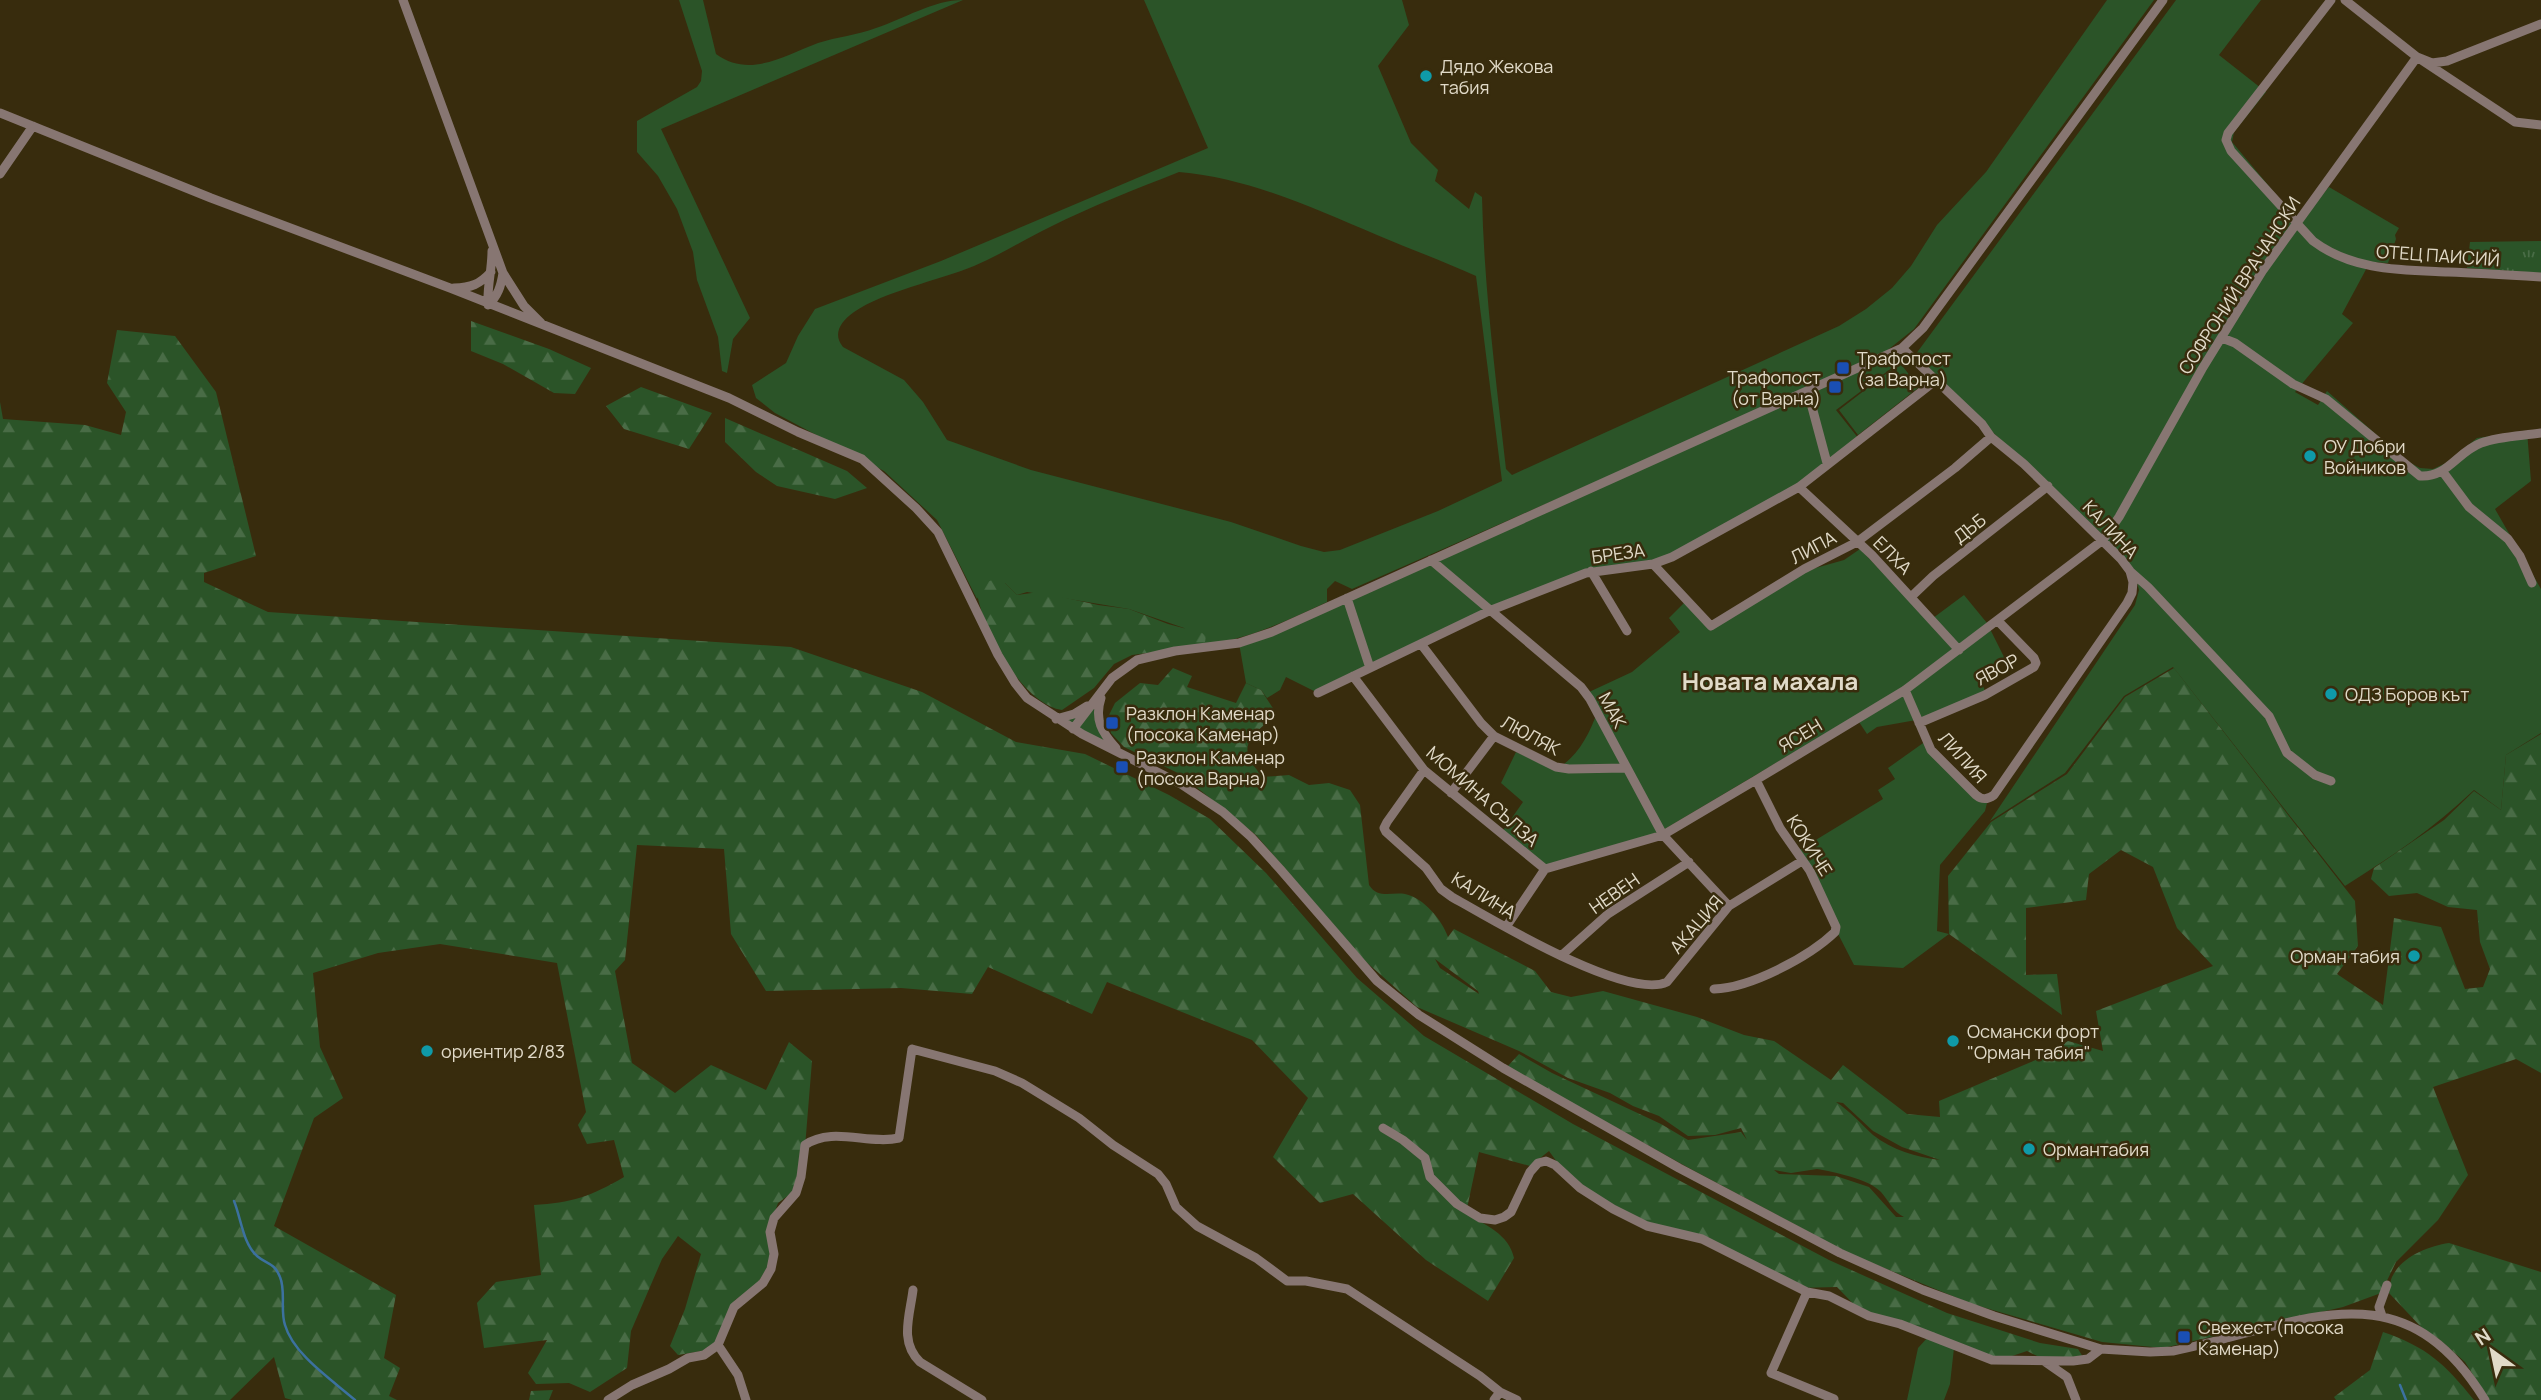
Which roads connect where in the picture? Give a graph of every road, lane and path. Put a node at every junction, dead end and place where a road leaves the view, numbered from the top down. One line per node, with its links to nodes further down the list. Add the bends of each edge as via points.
1 (404, 0): 12 (street)
2 (2163, 0): 20 (street, via 1923,328)
3 (2331, 0): 11 (street, ОТЕЦ ПАИСИЙ, via 2225,140)
4 (2345, 0): 6 (street)
5 (2541, 24): 6 (street, via 2447,61 2432,63)
6 (2417, 57): 8 (street, via 2515,122); 11 (street, СОФРОНИЙ ВРАЧАНСКИ)
7 (0, 113): 9 (street)
8 (2541, 125)
9 (33, 126): 10 (street); 16 (street)
10 (0, 174)
11 (2295, 223): 15 (street, ОТЕЦ ПАИСИЙ, via 2328,253 2365,265); 19 (street, СОФРОНИЙ ВРАЧАНСКИ)
12 (493, 241): 13 (street); 14 (street)
13 (492, 271): 16 (street, via 481,283); 17 (street)
14 (503, 273): 17 (street, via 501,287); 18 (street, via 524,306)
15 (2541, 276)
16 (450, 288): 17 (street)
17 (488, 305): 18 (street)
18 (545, 327): 48 (street, via 729,398 862,459 938,532 1015,683)
19 (2222, 338): 26 (street, via 2293,384 2326,399 2420,476); 29 (street, СОФРОНИЙ ВРАЧАНСКИ)
20 (1902, 348): 21 (street, КАЛИНА); 22 (street)
21 (1935, 380): 24 (street, КАЛИНА); 25 (street, БРЕЗА)
22 (1812, 390): 25 (street); 31 (street)
23 (2541, 433): 26 (street, via 2479,444)
24 (1991, 437): 27 (street, КАЛИНА); 30 (street, ЛИПА)
25 (1827, 463): 28 (street, БРЕЗА)
26 (2443, 472): 35 (street, via 2469,507 2508,539)
27 (2048, 486): 29 (street, КАЛИНА); 36 (street, ДЪБ)
28 (1799, 487): 30 (street, ЕЛХА); 32 (street, БРЕЗА)
29 (2103, 540): 34 (street, КАЛИНА); 39 (street, ЯСЕН)
30 (1857, 542): 32 (street, ЛИПА, via 1711,625); 36 (street, ЕЛХА)
31 (1431, 560): 37 (street); 38 (street, МАК)
32 (1653, 564): 33 (street, БРЕЗА)
33 (1591, 571): 38 (street, БРЕЗА); 40 (street)
34 (2130, 571): 56 (street, via 2269,716 2287,753 2315,775); 58 (street, КАЛИНА, via 2132,593 2127,603)
35 (2532, 583)
36 (1912, 596): 42 (street, ЕЛХА)
37 (1347, 597): 43 (street); 45 (street, via 1247,641 1137,660)
38 (1489, 611): 41 (street, БРЕЗА); 53 (street, МАК, via 1581,687)
39 (1998, 621): 42 (street, ЯСЕН); 49 (street, ЯВОР, via 2034,658 2034,667 1985,695)
40 (1627, 631)
41 (1421, 643): 43 (street, БРЕЗА); 51 (street, ЛЮЛЯК)
42 (1959, 650): 46 (street, ЯСЕН)
43 (1370, 668): 44 (street, БРЕЗА)
44 (1353, 676): 47 (street, БРЕЗА); 54 (street, МОМИНА СЪЛЗА)
45 (1104, 690): 48 (street, via 1081,711); 50 (street); 52 (street, via 1100,728)
46 (1905, 690): 49 (street, ЛИЛИЯ); 55 (street, ЯСЕН)
47 (1318, 693)
48 (1056, 719): 50 (street)
49 (1919, 723): 58 (street, ЛИЛИЯ, via 1937,757 1976,795)
50 (1073, 729): 52 (street)
51 (1494, 736): 53 (street, ЛЮЛЯК, via 1556,767); 57 (street)
52 (1120, 752): 74 (street, via 1181,783 1223,812 1377,981 1419,1015 1503,1068 1840,1253 1923,1290)
53 (1626, 768): 59 (street, МАК)
54 (1424, 770): 57 (street, МОМИНА СЪЛЗА); 64 (street, КАЛИНА, via 1387,821 1386,832 1446,893)
55 (1756, 780): 59 (street, ЯСЕН); 60 (street, КОКИЧЕ)
56 (2331, 781)
57 (1451, 793): 62 (street, МОМИНА СЪЛЗА)
58 (1988, 799)
59 (1663, 835): 61 (street, МАК); 62 (street, ЯСЕН)
60 (1802, 861): 63 (street, АКАЦИЯ); 67 (street, КОКИЧЕ, via 1811,871 1835,932 1750,983)
61 (1689, 862): 63 (street, МАК); 65 (street, НЕВЕН, via 1608,914)
62 (1545, 869): 64 (street)
63 (1729, 906): 66 (street, АКАЦИЯ, via 1667,982)
64 (1506, 927): 65 (street, КАЛИНА)
65 (1562, 955): 66 (street, КАЛИНА, via 1612,977)
66 (1651, 985)
67 (1714, 989)
68 (1383, 1128): 71 (street, via 1425,1158 1430,1177 1457,1204 1480,1218 1495,1220 1511,1212 1530,1172 1546,1161 1580,1188 1647,1226 1702,1239)
69 (2387, 1285): 72 (street, via 2379,1307)
70 (914, 1290): 81 (street, via 907,1343 911,1354)
71 (1807, 1292): 75 (street, via 1829,1296 1869,1316 1992,1360); 77 (street, via 1771,1373)
72 (2382, 1316): 74 (street, via 2360,1312 2319,1315 2173,1351); 84 (street, via 2427,1335 2454,1357)
73 (718, 1345): 76 (street, via 734,1307 763,1283 771,1269 770,1232 774,1218 796,1193 805,1145 833,1137 899,1138 912,1049 1022,1083 1158,1174 1176,1207 1197,1226 1256,1258 1287,1282 1347,1289 1480,1376); 79 (street); 80 (street, via 738,1375)
74 (2101, 1349): 75 (street, via 2088,1359)
75 (2043, 1361): 83 (street, via 2067,1377)
76 (1497, 1396): 82 (street)
77 (1834, 1399)
78 (600, 1400): 79 (street)
79 (608, 1400)
80 (746, 1400)
81 (982, 1400)
82 (1517, 1400)
83 (2076, 1400)
84 (2485, 1400)

